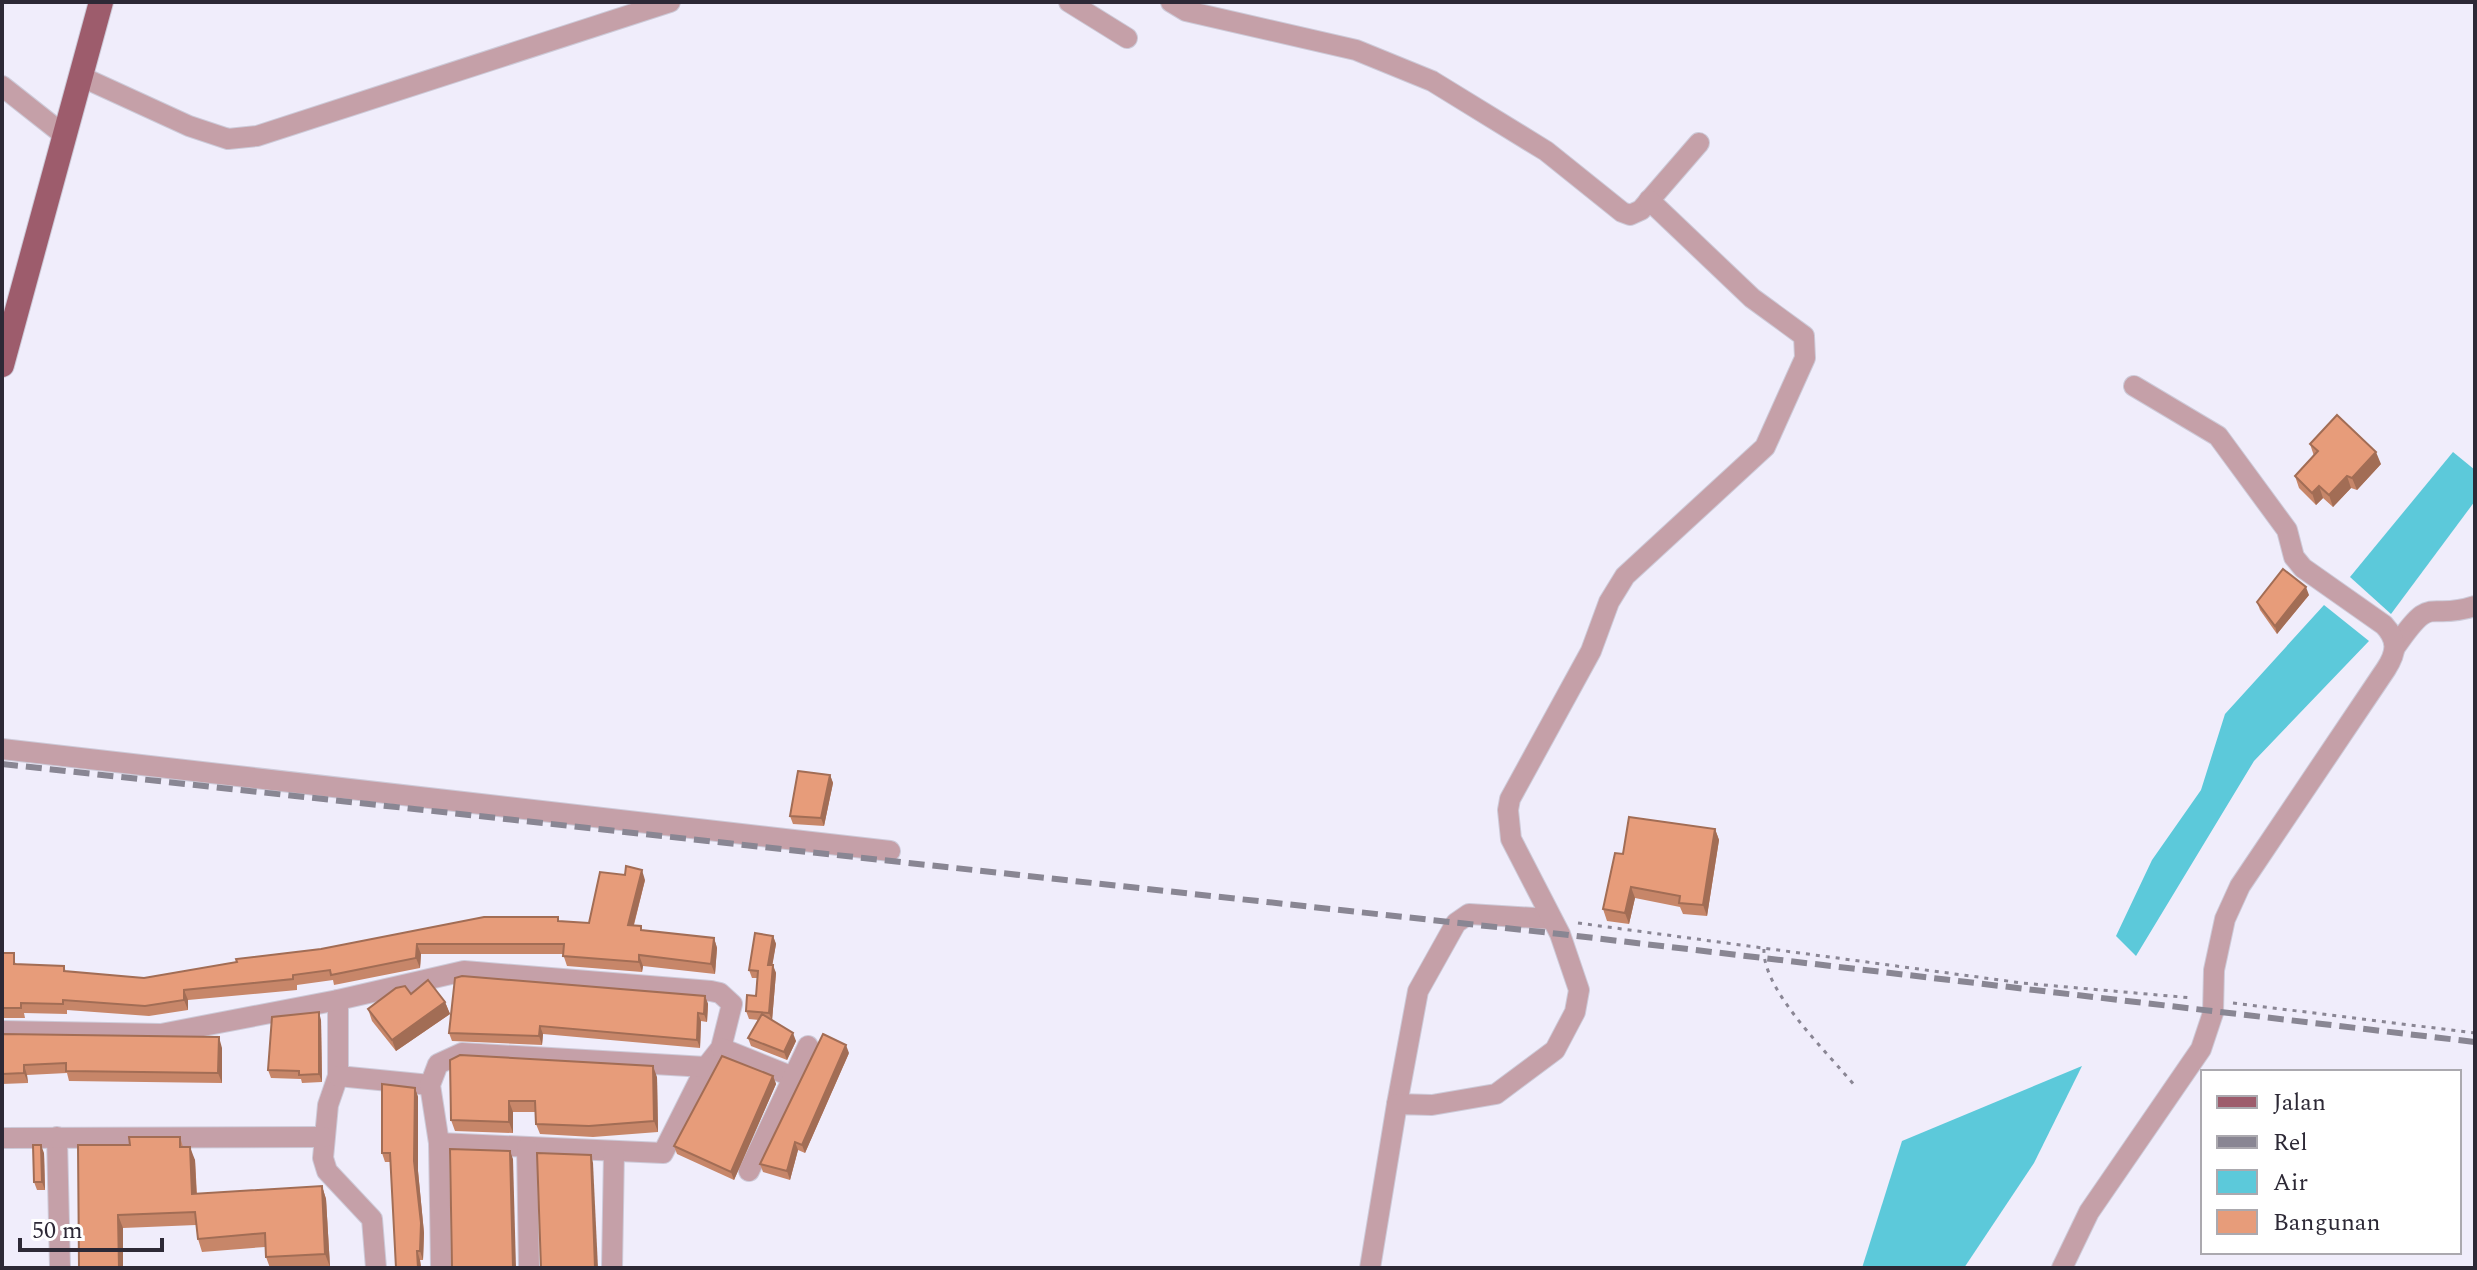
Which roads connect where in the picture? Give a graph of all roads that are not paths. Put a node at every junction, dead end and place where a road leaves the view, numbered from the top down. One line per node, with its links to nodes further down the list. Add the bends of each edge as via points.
1 (101, 2): 6 (main road)
2 (670, 2): 6 (street, via 257,136 228,139 189,126)
3 (1069, 2): 5 (street)
4 (1171, 2): 10 (street, via 1186,11 1356,50 1432,81 1546,151 1622,212 1637,214)
5 (1127, 38)
6 (82, 77): 8 (main road)
7 (2, 86): 8 (street)
8 (64, 135): 11 (main road)
9 (1699, 143): 10 (street)
10 (1649, 200): 17 (street, via 1752,298 1804,336 1805,358 1765,447 1625,576 1591,651 1510,799 1511,839)
11 (3, 355)
12 (2134, 386): 14 (street, via 2218,436 2287,530 2294,557 2303,568 2384,625)
13 (2475, 606): 14 (street, via 2426,611)
14 (2396, 646): 40 (street, via 2386,669 2240,886 2225,919 2214,970 2213,1013 2193,1064 2100,1195)
15 (2, 749): 16 (street)
16 (890, 851)
17 (1551, 919): 26 (street, via 1469,914 1456,923 1418,991); 26 (street, via 1579,990 1575,1012 1555,1050 1496,1094 1432,1105)
18 (338, 1000): 19 (street, via 144,1036); 21 (street, via 464,971 711,991 732,1004); 23 (street)
19 (2, 1031)
20 (808, 1046): 24 (street)
21 (721, 1048): 22 (street); 24 (street)
22 (706, 1067): 25 (street, via 462,1053 438,1064); 32 (street, via 663,1153)
23 (338, 1076): 25 (street); 28 (street)
24 (793, 1077): 33 (street)
25 (430, 1085): 30 (street)
26 (1397, 1104): 39 (street)
27 (57, 1137): 28 (street); 29 (street); 34 (street)
28 (324, 1137): 35 (street, via 327,1171 372,1219)
29 (2, 1138)
30 (439, 1143): 31 (street); 36 (street)
31 (527, 1148): 32 (street); 37 (street)
32 (614, 1151): 38 (street)
33 (749, 1171)
34 (60, 1268)
35 (376, 1268)
36 (441, 1268)
37 (529, 1268)
38 (612, 1268)
39 (1370, 1268)
40 (2062, 1268)

